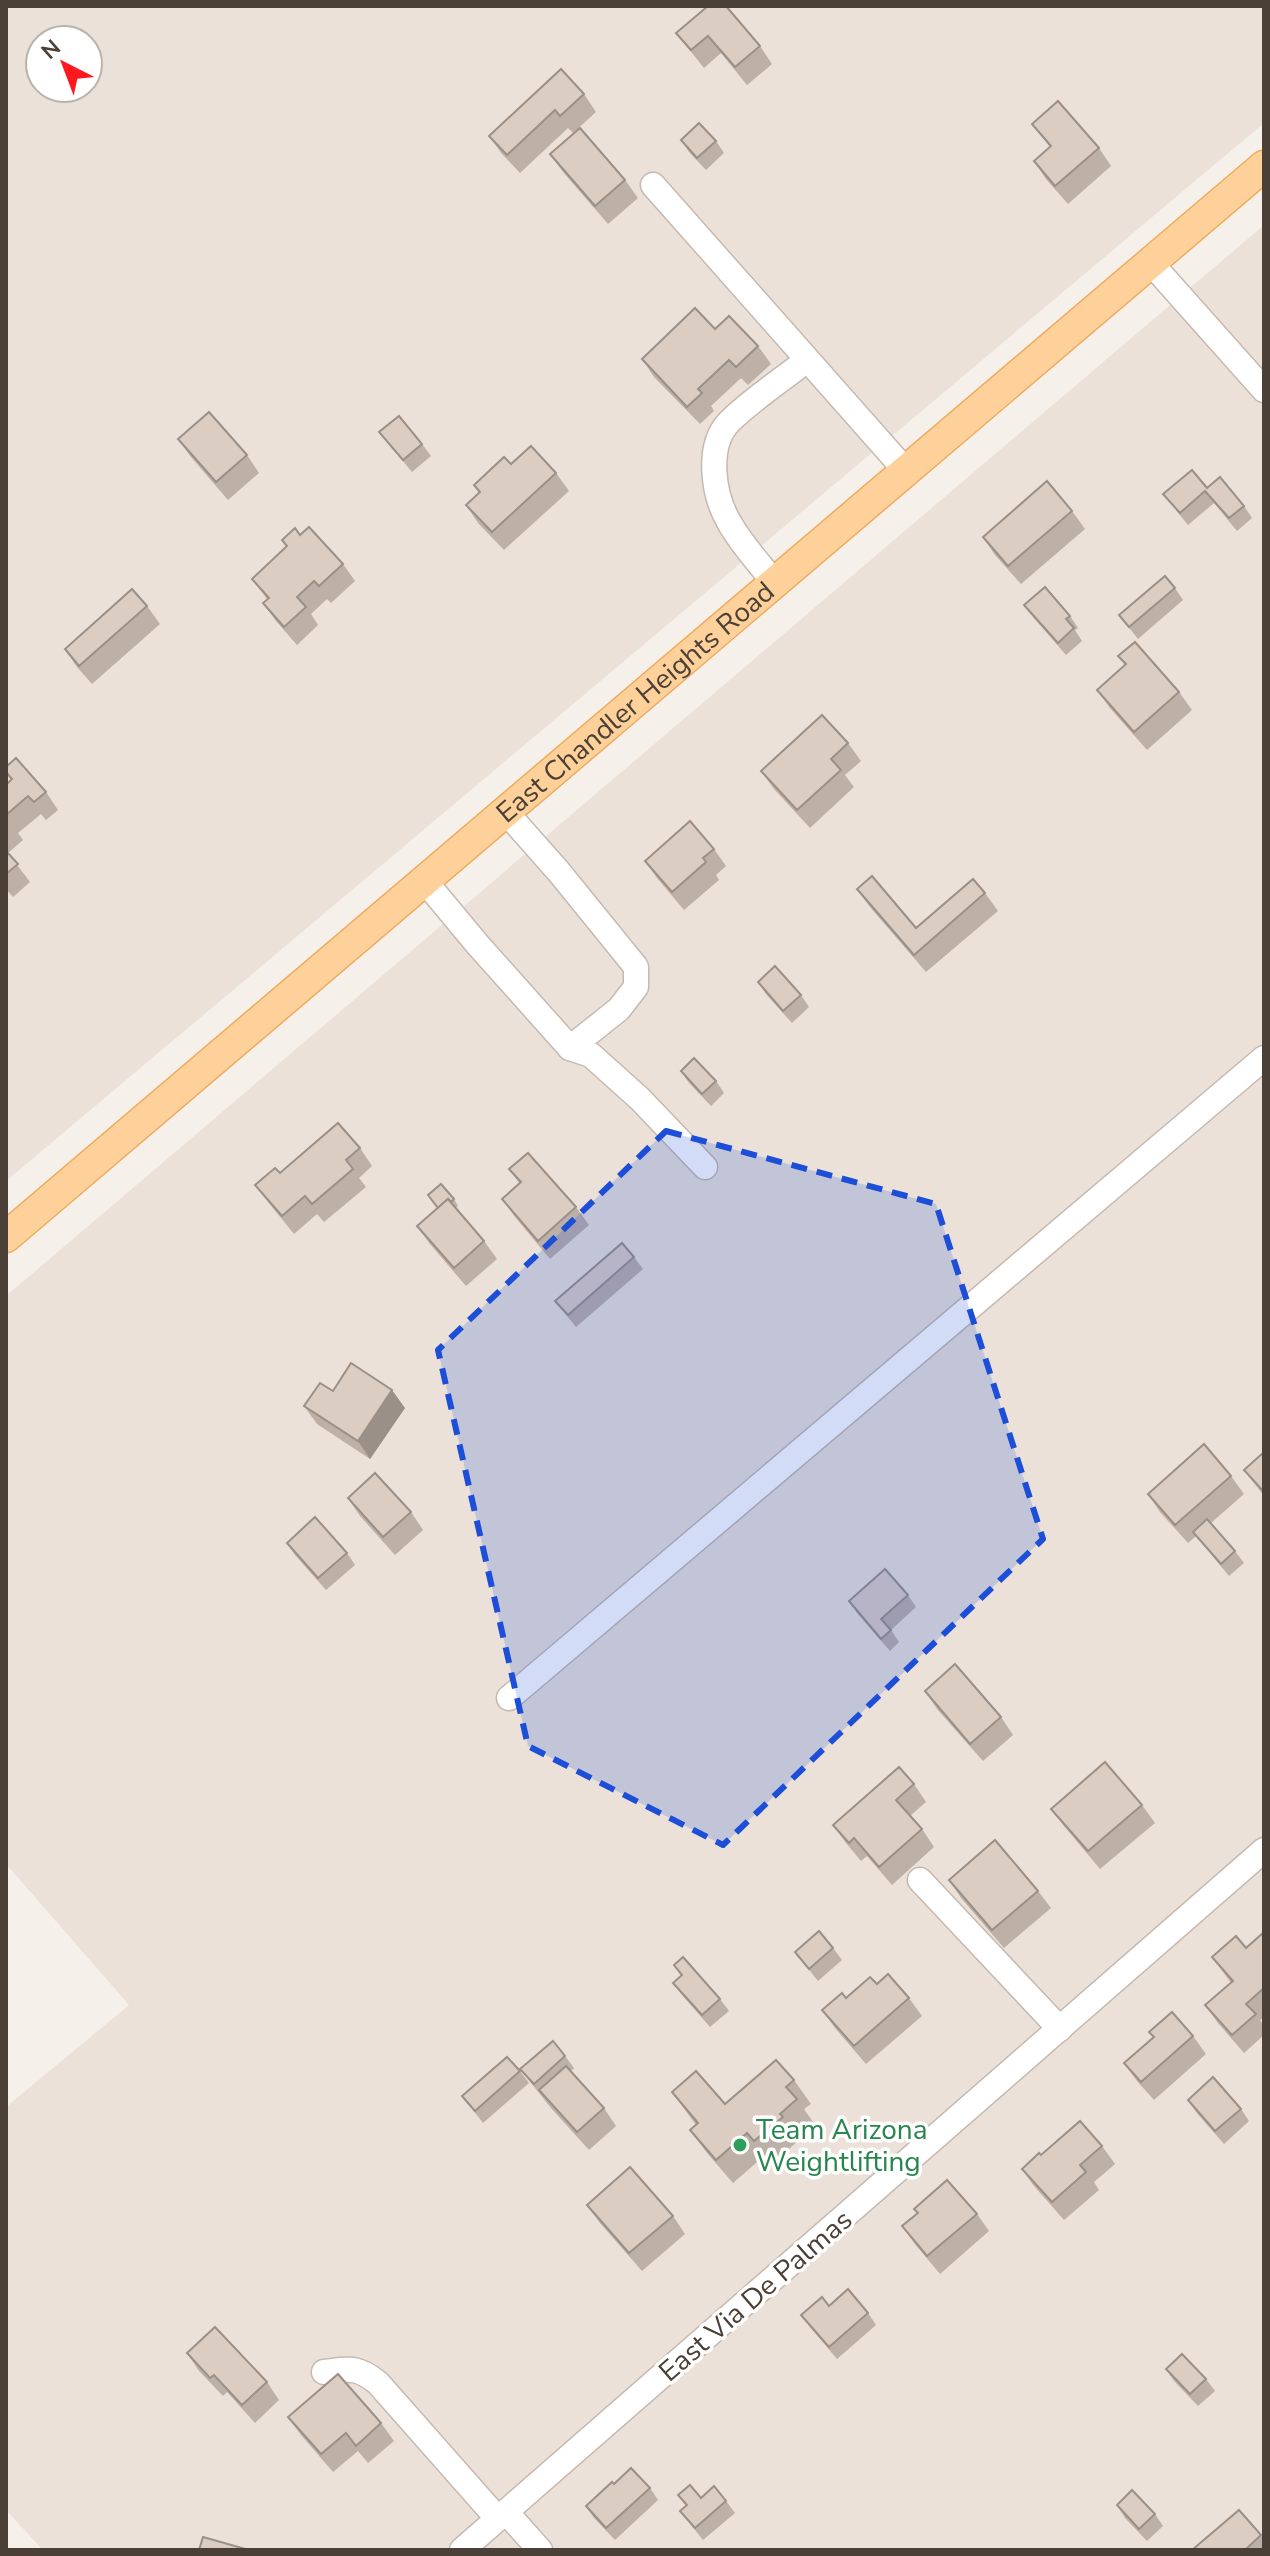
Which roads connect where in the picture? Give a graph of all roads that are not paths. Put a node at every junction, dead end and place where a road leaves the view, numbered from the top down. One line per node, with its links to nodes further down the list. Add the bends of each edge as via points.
1 (1264, 166): 3 (main road, East Chandler Heights Road)
2 (653, 185): 4 (street)
3 (1150, 262): 5 (street); 6 (main road, East Chandler Heights Road)
4 (807, 360): 6 (street); 7 (street, via 729,422 716,445 724,512)
5 (1264, 390)
6 (906, 471): 7 (main road, East Chandler Heights Road)
7 (774, 582): 8 (main road, East Chandler Heights Road)
8 (505, 811): 9 (main road, East Chandler Heights Road); 10 (street, via 636,967 636,987 619,1009)
9 (424, 880): 10 (street); 13 (main road, East Chandler Heights Road)
10 (570, 1048): 12 (street, via 591,1055)
11 (1264, 1058): 14 (street)
12 (705, 1167)
13 (6, 1237)
14 (509, 1698)
15 (1264, 1850): 17 (street, East Via De Palmas)
16 (920, 1880): 17 (street)
17 (1060, 2029): 19 (street, East Via De Palmas)
18 (324, 2372): 19 (street, via 353,2368 366,2373)
19 (502, 2515): 20 (street, East Via De Palmas); 21 (street)
20 (462, 2550)
21 (540, 2550)

